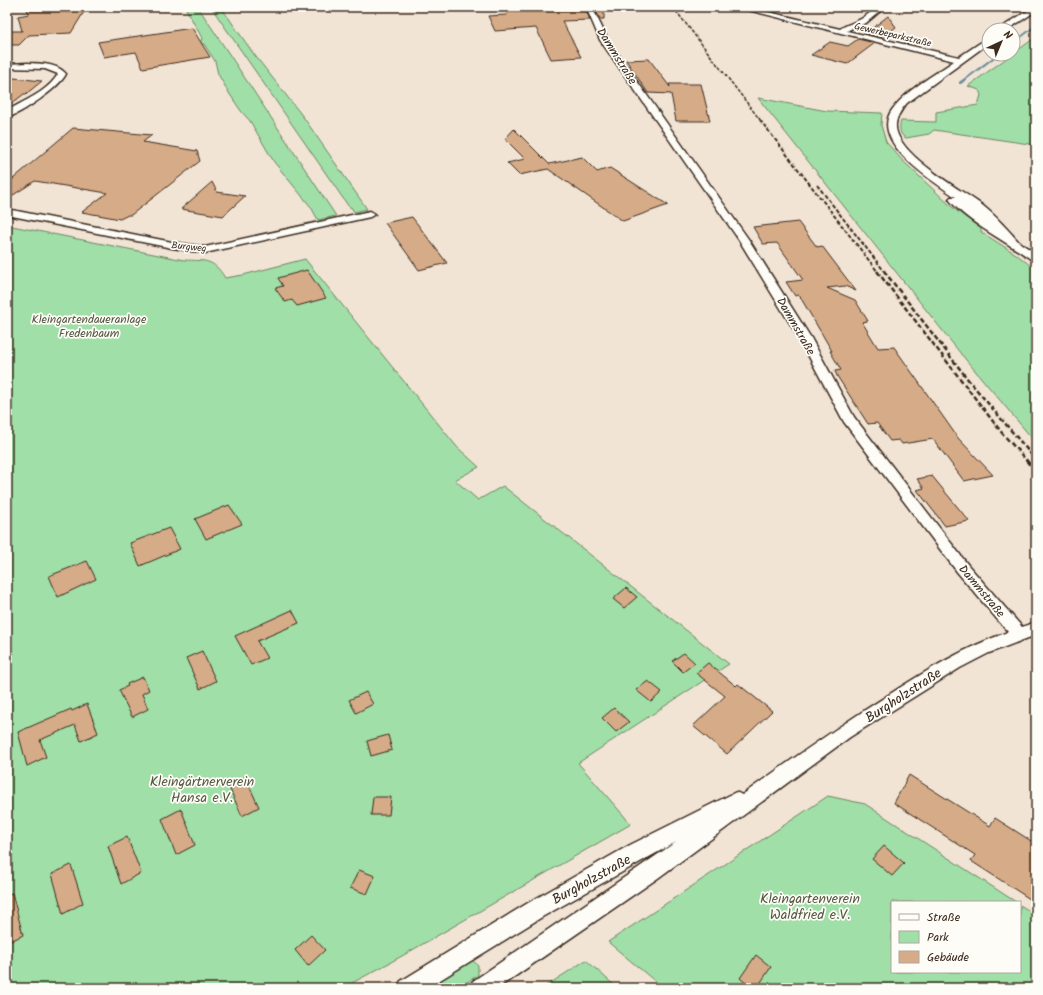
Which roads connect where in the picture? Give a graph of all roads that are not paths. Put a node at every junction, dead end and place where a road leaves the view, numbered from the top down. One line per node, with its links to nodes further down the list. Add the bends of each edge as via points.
1 (589, 7): 15 (street, Dammstraße, via 604,40 744,240 805,338 849,419 963,569)
2 (739, 7): 6 (street, Gewerbeparkstraße)
3 (882, 7): 6 (street, via 862,21 851,21)
4 (1036, 8): 5 (street)
5 (1014, 22)
6 (840, 32): 8 (street, Gewerbeparkstraße)
7 (981, 45): 8 (street)
8 (960, 60): 13 (street, via 902,103 892,118 890,126 893,136 913,160 936,179 960,206)
9 (7, 66): 10 (street, via 48,67 62,74 53,86)
10 (7, 115)
11 (7, 212): 12 (street, Burgweg, via 205,250)
12 (370, 214)
13 (1036, 258)
14 (1036, 628): 15 (street, Burgholzstraße)
15 (1019, 634): 16 (street, Burgholzstraße, via 954,662 844,732)
16 (779, 779): 17 (street, Burgholzstraße); 18 (street, Burgholzstraße)
17 (637, 852): 18 (street); 19 (street, Burgholzstraße, via 535,910)
18 (651, 871): 20 (street, Burgholzstraße)
19 (408, 988)
20 (480, 988)

